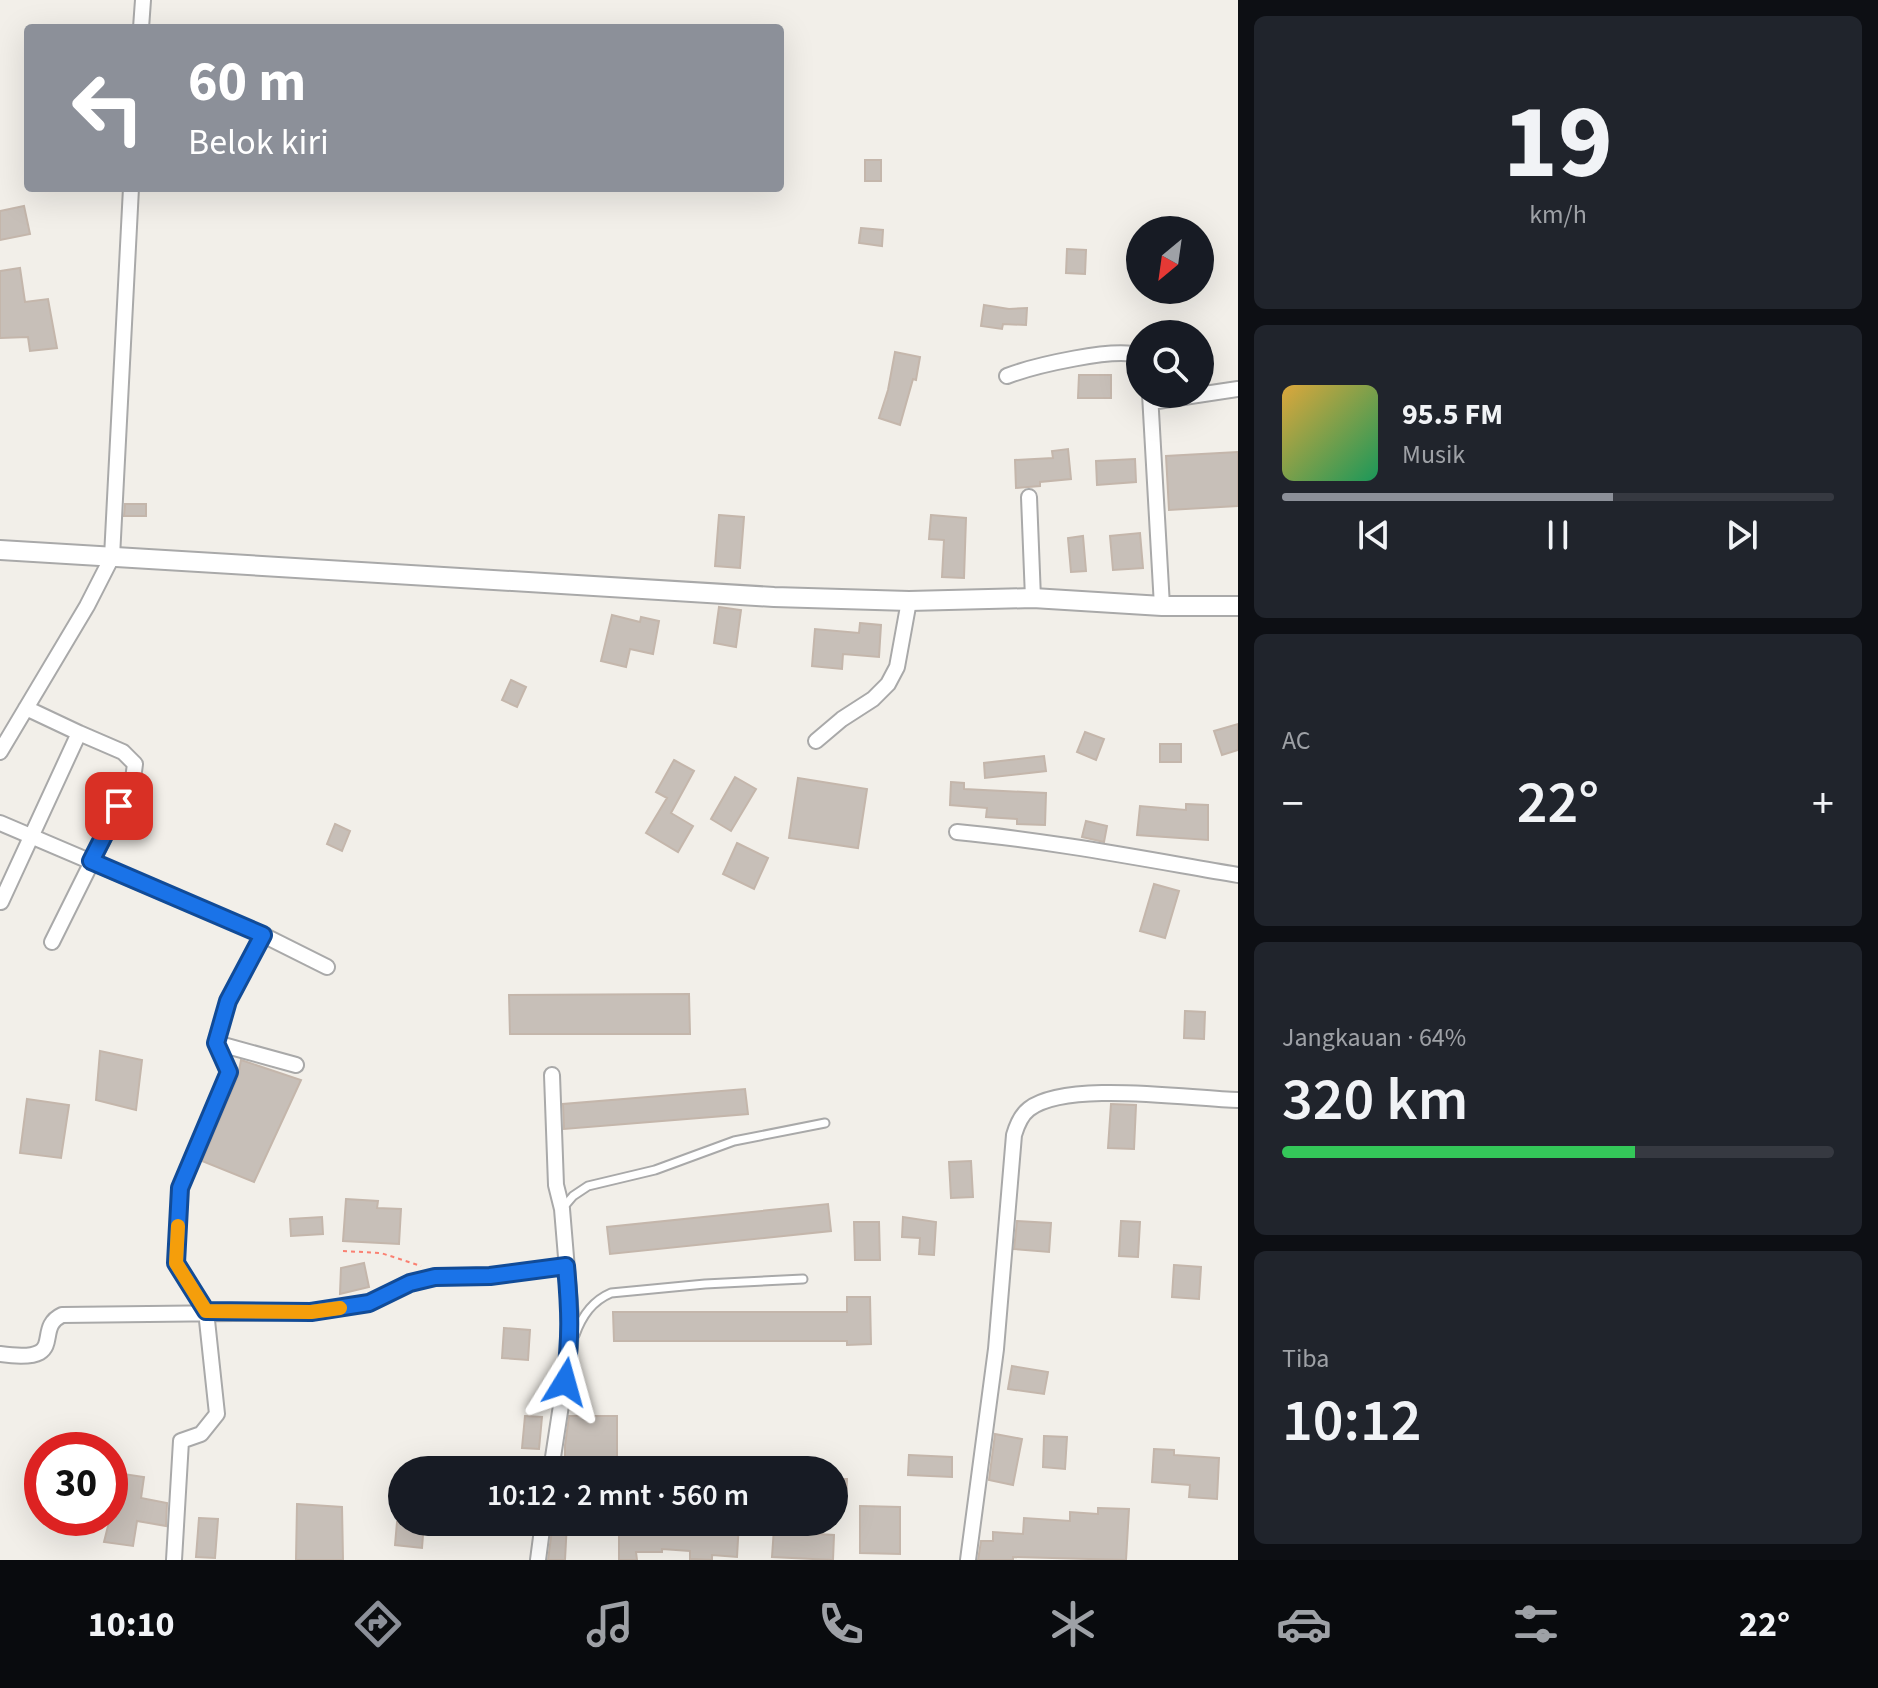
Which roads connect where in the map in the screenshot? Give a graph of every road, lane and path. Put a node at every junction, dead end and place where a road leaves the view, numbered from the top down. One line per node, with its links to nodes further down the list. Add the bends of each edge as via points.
1 (143, 0): 2 (street)
2 (141, 24)
3 (131, 192): 11 (street)
4 (1126, 352): 5 (street)
5 (1007, 376)
6 (1238, 389): 7 (street)
7 (1214, 391)
8 (1152, 408): 14 (street)
9 (1029, 497): 12 (street)
10 (0, 550): 11 (street)
11 (112, 557): 13 (street); 16 (street)
12 (1033, 598): 13 (street); 14 (street)
13 (909, 601): 18 (street, via 897,667 888,684)
14 (1162, 606): 15 (street)
15 (1238, 606)
16 (26, 708): 17 (street); 19 (street)
17 (79, 733): 22 (street); 23 (street, via 123,752 135,764 133,779)
18 (816, 741)
19 (0, 752)
20 (0, 823): 22 (street)
21 (957, 832): 24 (street)
22 (31, 837): 23 (street); 25 (street)
23 (91, 861): 26 (street); 27 (street)
24 (1238, 875)
25 (1, 902)
26 (263, 935): 28 (street); 29 (street, via 228,1001)
27 (52, 942)
28 (327, 967)
29 (216, 1043): 30 (street); 39 (street, via 229,1072 180,1188 176,1263)
30 (296, 1065)
31 (552, 1075): 34 (street, via 556,1185)
32 (1238, 1100): 46 (street, via 1072,1095 1044,1101 1021,1118 1014,1135 996,1349)
33 (825, 1123): 34 (lane, via 734,1141 655,1170 588,1186)
34 (562, 1209): 36 (street)
35 (343, 1251): 37 (path, via 398,1257)
36 (566, 1266): 37 (street); 40 (street)
37 (435, 1277): 39 (street, via 369,1303 311,1312)
38 (803, 1279): 40 (lane, via 611,1293 592,1306)
39 (206, 1311): 41 (street, via 62,1315 53,1321 43,1349 32,1357); 44 (street, via 217,1414 201,1434 181,1441)
40 (570, 1347): 42 (street)
41 (0, 1354)
42 (553, 1456)
43 (541, 1536): 45 (street)
44 (174, 1560)
45 (538, 1560)
46 (968, 1560)

